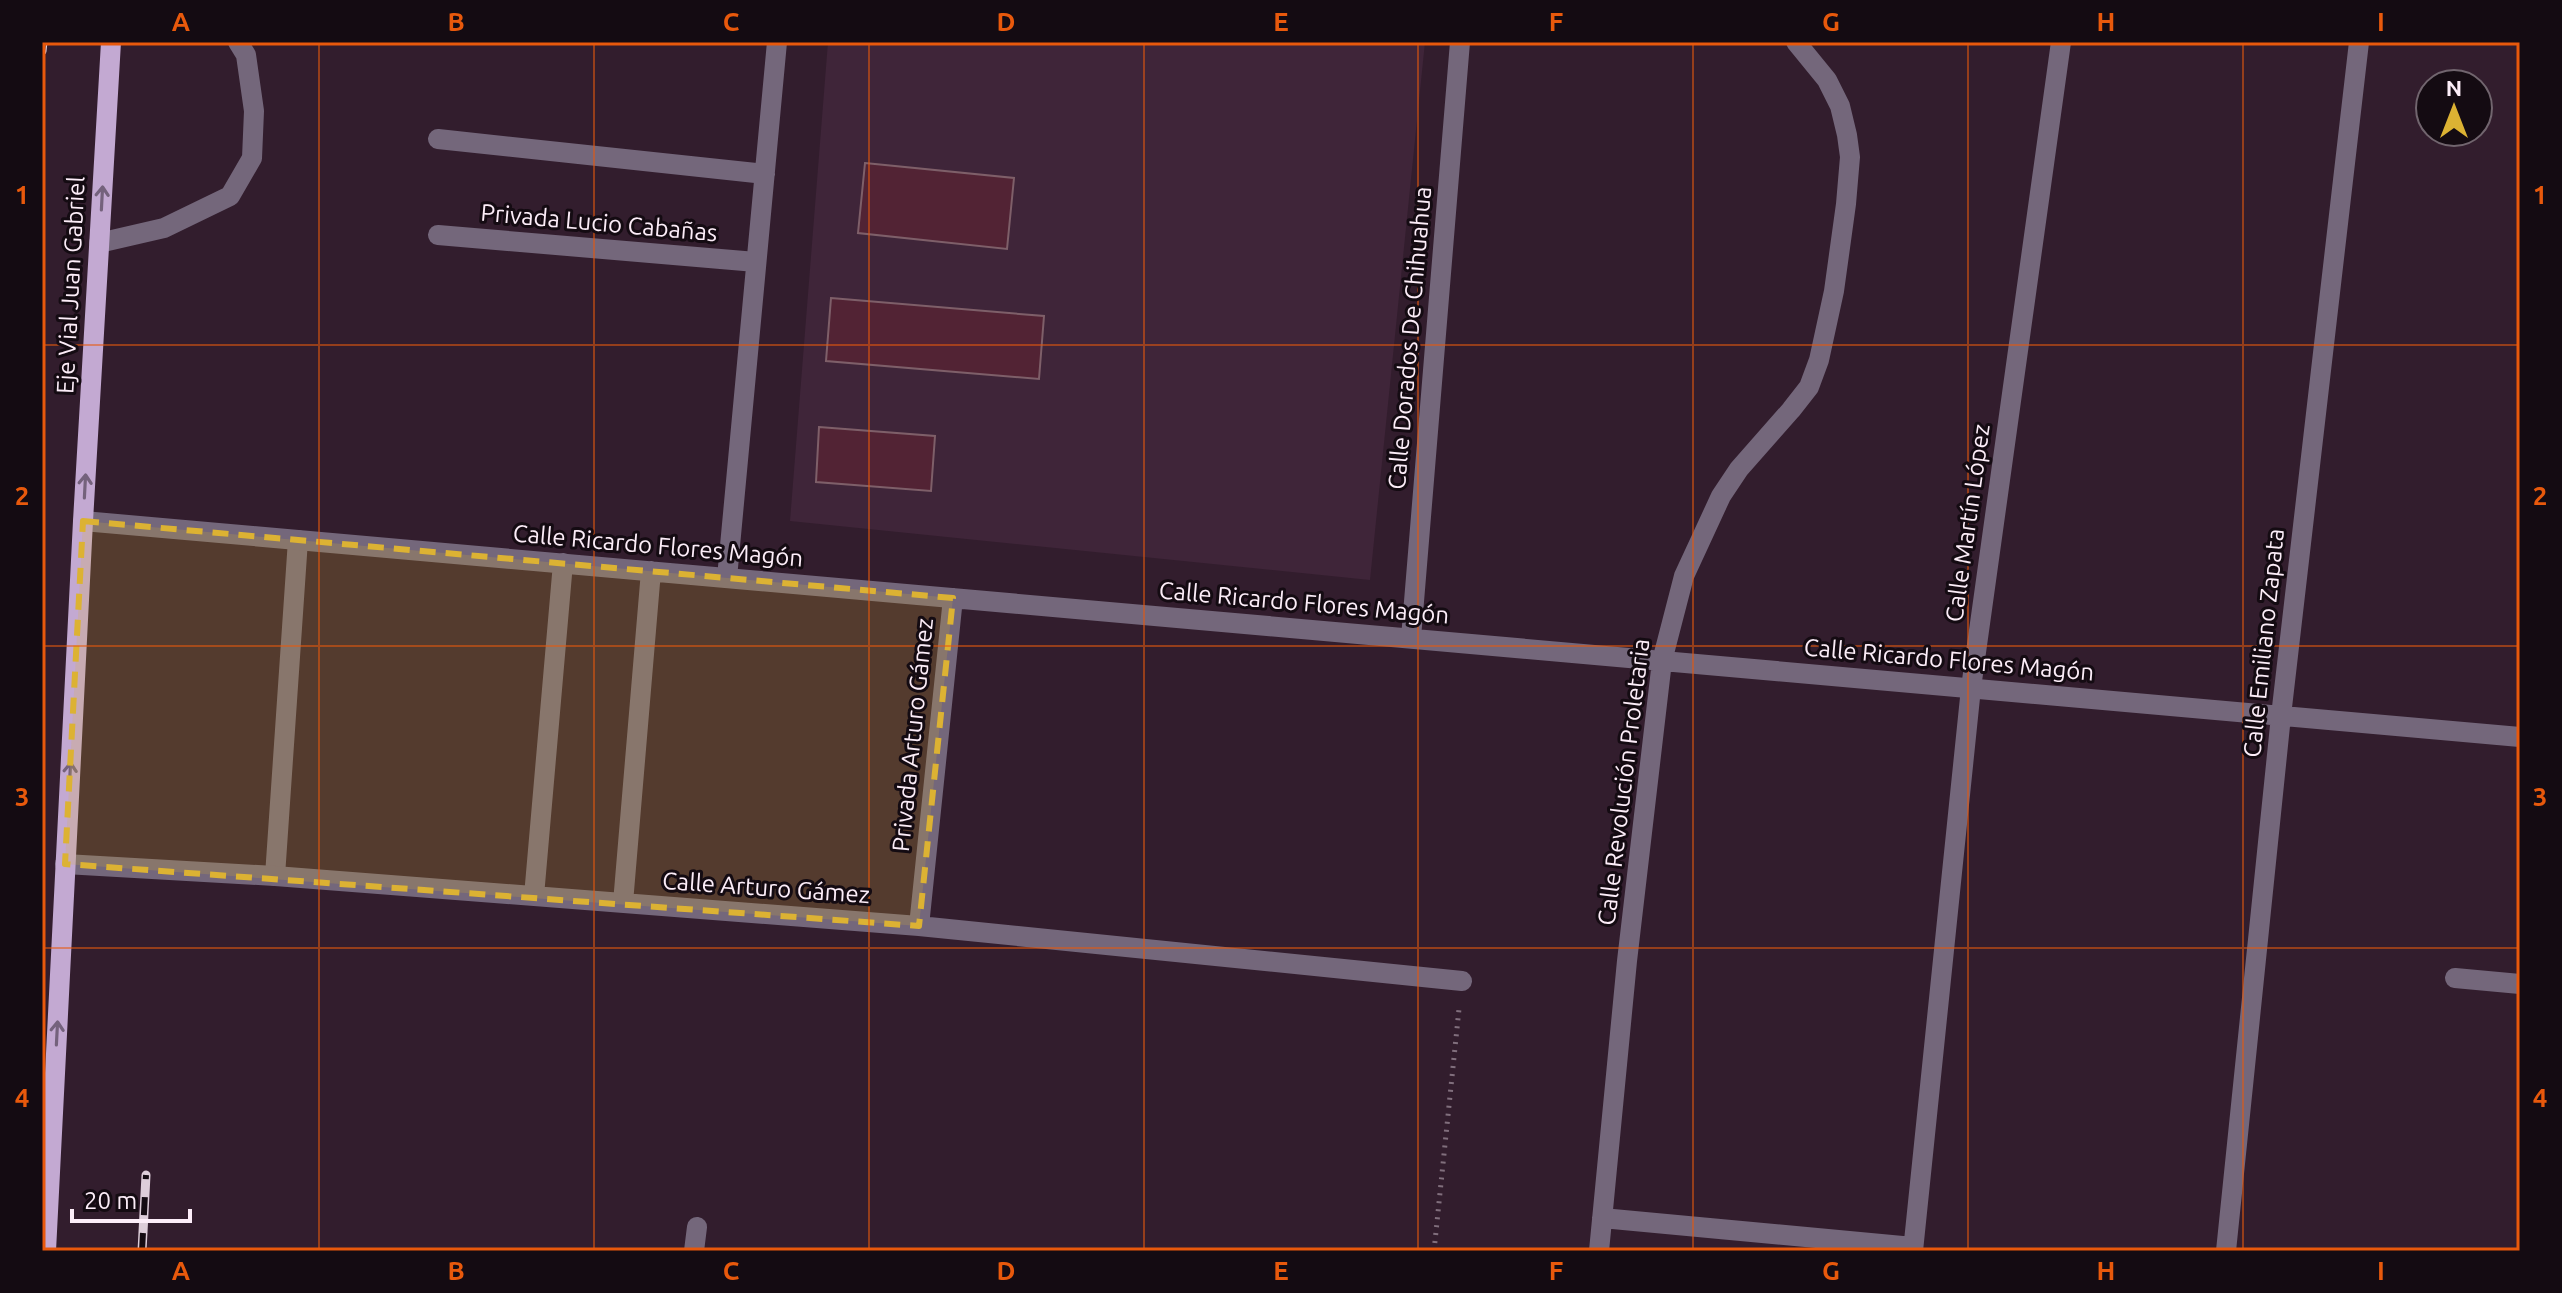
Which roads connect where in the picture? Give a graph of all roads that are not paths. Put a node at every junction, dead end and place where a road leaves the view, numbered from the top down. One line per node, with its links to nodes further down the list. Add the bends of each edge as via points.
1 (111, 42): 11 (main road, Eje Vial Juan Gabriel, one-way to 1)
2 (238, 42): 11 (street, via 246,55 254,111 252,158 230,196 164,228)
3 (777, 42): 9 (street)
4 (1460, 42): 19 (street, Calle Dorados De Chihuahua)
5 (1796, 42): 20 (street, Calle Revolución Proletaria, via 1827,80 1840,106 1850,157 1831,305 1809,387 1721,496 1684,576)
6 (2061, 42): 21 (street, Calle Martín López)
7 (2359, 42): 22 (street, Calle Emiliano Zapata)
8 (438, 139): 9 (street)
9 (765, 174): 12 (street)
10 (438, 235): 12 (street, Privada Lucio Cabañas)
11 (99, 243): 13 (main road, Eje Vial Juan Gabriel, one-way to 11)
12 (756, 262): 17 (street)
13 (83, 521): 14 (street, Calle Ricardo Flores Magón); 24 (main road, Eje Vial Juan Gabriel, one-way to 13)
14 (298, 540): 15 (street, Calle Ricardo Flores Magón); 25 (street)
15 (563, 563): 16 (street, Calle Ricardo Flores Magón); 26 (street)
16 (651, 571): 17 (street, Calle Ricardo Flores Magón); 27 (street)
17 (727, 578): 18 (street, Calle Ricardo Flores Magón)
18 (953, 598): 19 (street, Calle Ricardo Flores Magón); 28 (street, Privada Arturo Gámez)
19 (1411, 638): 20 (street, Calle Ricardo Flores Magón)
20 (1662, 661): 21 (street, Calle Ricardo Flores Magón); 32 (street, Calle Revolución Proletaria)
21 (1971, 688): 22 (street, Calle Ricardo Flores Magón); 34 (street, Calle Martín López)
22 (2281, 716): 23 (street, Calle Ricardo Flores Magón); 38 (street, Calle Emiliano Zapata)
23 (2520, 737)
24 (65, 864): 25 (street, Calle Arturo Gámez); 35 (main road, Eje Vial Juan Gabriel, one-way to 24)
25 (275, 876): 26 (street, Calle Arturo Gámez)
26 (534, 896): 27 (street, Calle Arturo Gámez)
27 (623, 903): 28 (street, Calle Arturo Gámez)
28 (919, 926): 30 (street, Calle Arturo Gámez)
29 (2455, 978): 31 (street)
30 (1462, 981)
31 (2520, 984)
32 (1602, 1218): 34 (street); 37 (street, Calle Revolución Proletaria)
33 (697, 1227): 36 (street)
34 (1913, 1249)
35 (46, 1251)
36 (694, 1251)
37 (1599, 1251)
38 (2226, 1251)

